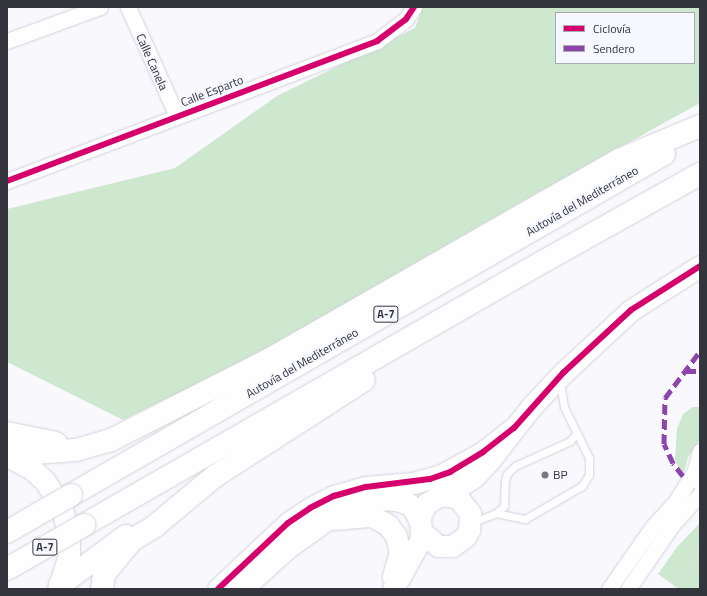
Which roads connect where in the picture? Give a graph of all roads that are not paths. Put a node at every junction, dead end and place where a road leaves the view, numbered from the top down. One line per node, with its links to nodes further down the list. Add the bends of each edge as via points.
1 (100, 7): 4 (street)
2 (128, 7): 5 (street, Calle Canela)
3 (414, 7): 5 (street, Calle Esparto, via 406,19 377,41)
4 (7, 41)
5 (177, 116): 9 (street, Calle Esparto)
6 (700, 126): 18 (highway, via 619,160 270,359)
7 (700, 133): 31 (highway, Autovía del Mediterráneo / A-7, bridge)
8 (700, 174): 10 (highway, A-7)
9 (7, 182)
10 (546, 260): 22 (highway, via 468,319 372,375); 33 (highway, A-7, bridge)
11 (700, 266): 12 (street, via 631,310)
12 (563, 373): 13 (street); 14 (lane, via 559,388)
13 (537, 401): 14 (lane, via 558,401); 15 (street)
14 (564, 406): 17 (lane)
15 (514, 428): 21 (street); 24 (street, via 483,452 440,476 413,483)
16 (7, 433): 18 (highway, via 57,443)
17 (577, 433): 27 (lane, via 570,442 515,466 505,481 504,506); 27 (lane, via 591,466 582,486 525,519)
18 (111, 440): 20 (highway, via 76,450)
19 (700, 452): 23 (street)
20 (7, 455): 34 (street, via 20,461 41,477 62,508 67,523 69,547 66,570)
21 (489, 461): 26 (street, via 474,477); 28 (street, via 477,488)
22 (215, 476): 34 (highway, via 104,550); 35 (highway, via 155,526 132,540 104,574)
23 (698, 476): 41 (street, via 654,526)
24 (379, 486): 26 (street); 36 (street, via 352,490 310,508 288,523)
25 (700, 494): 42 (street, via 672,525)
26 (442, 496): 28 (street, via 459,500); 30 (street, via 423,508)
27 (496, 513): 28 (lane)
28 (470, 518): 32 (street, via 465,537 452,546)
29 (327, 519): 30 (street, via 345,507 368,500 387,500 409,504 415,511); 37 (street, via 287,548); 38 (street, via 372,516 388,526 396,536 400,552)
30 (421, 528): 32 (street, via 431,543); 39 (street, via 416,550)
31 (7, 532)
32 (445, 547): 40 (street, via 422,563)
33 (7, 569)
34 (59, 587)
35 (102, 589)
36 (218, 589)
37 (242, 589)
38 (387, 589)
39 (393, 589)
40 (397, 589)
41 (609, 589)
42 (628, 589)

